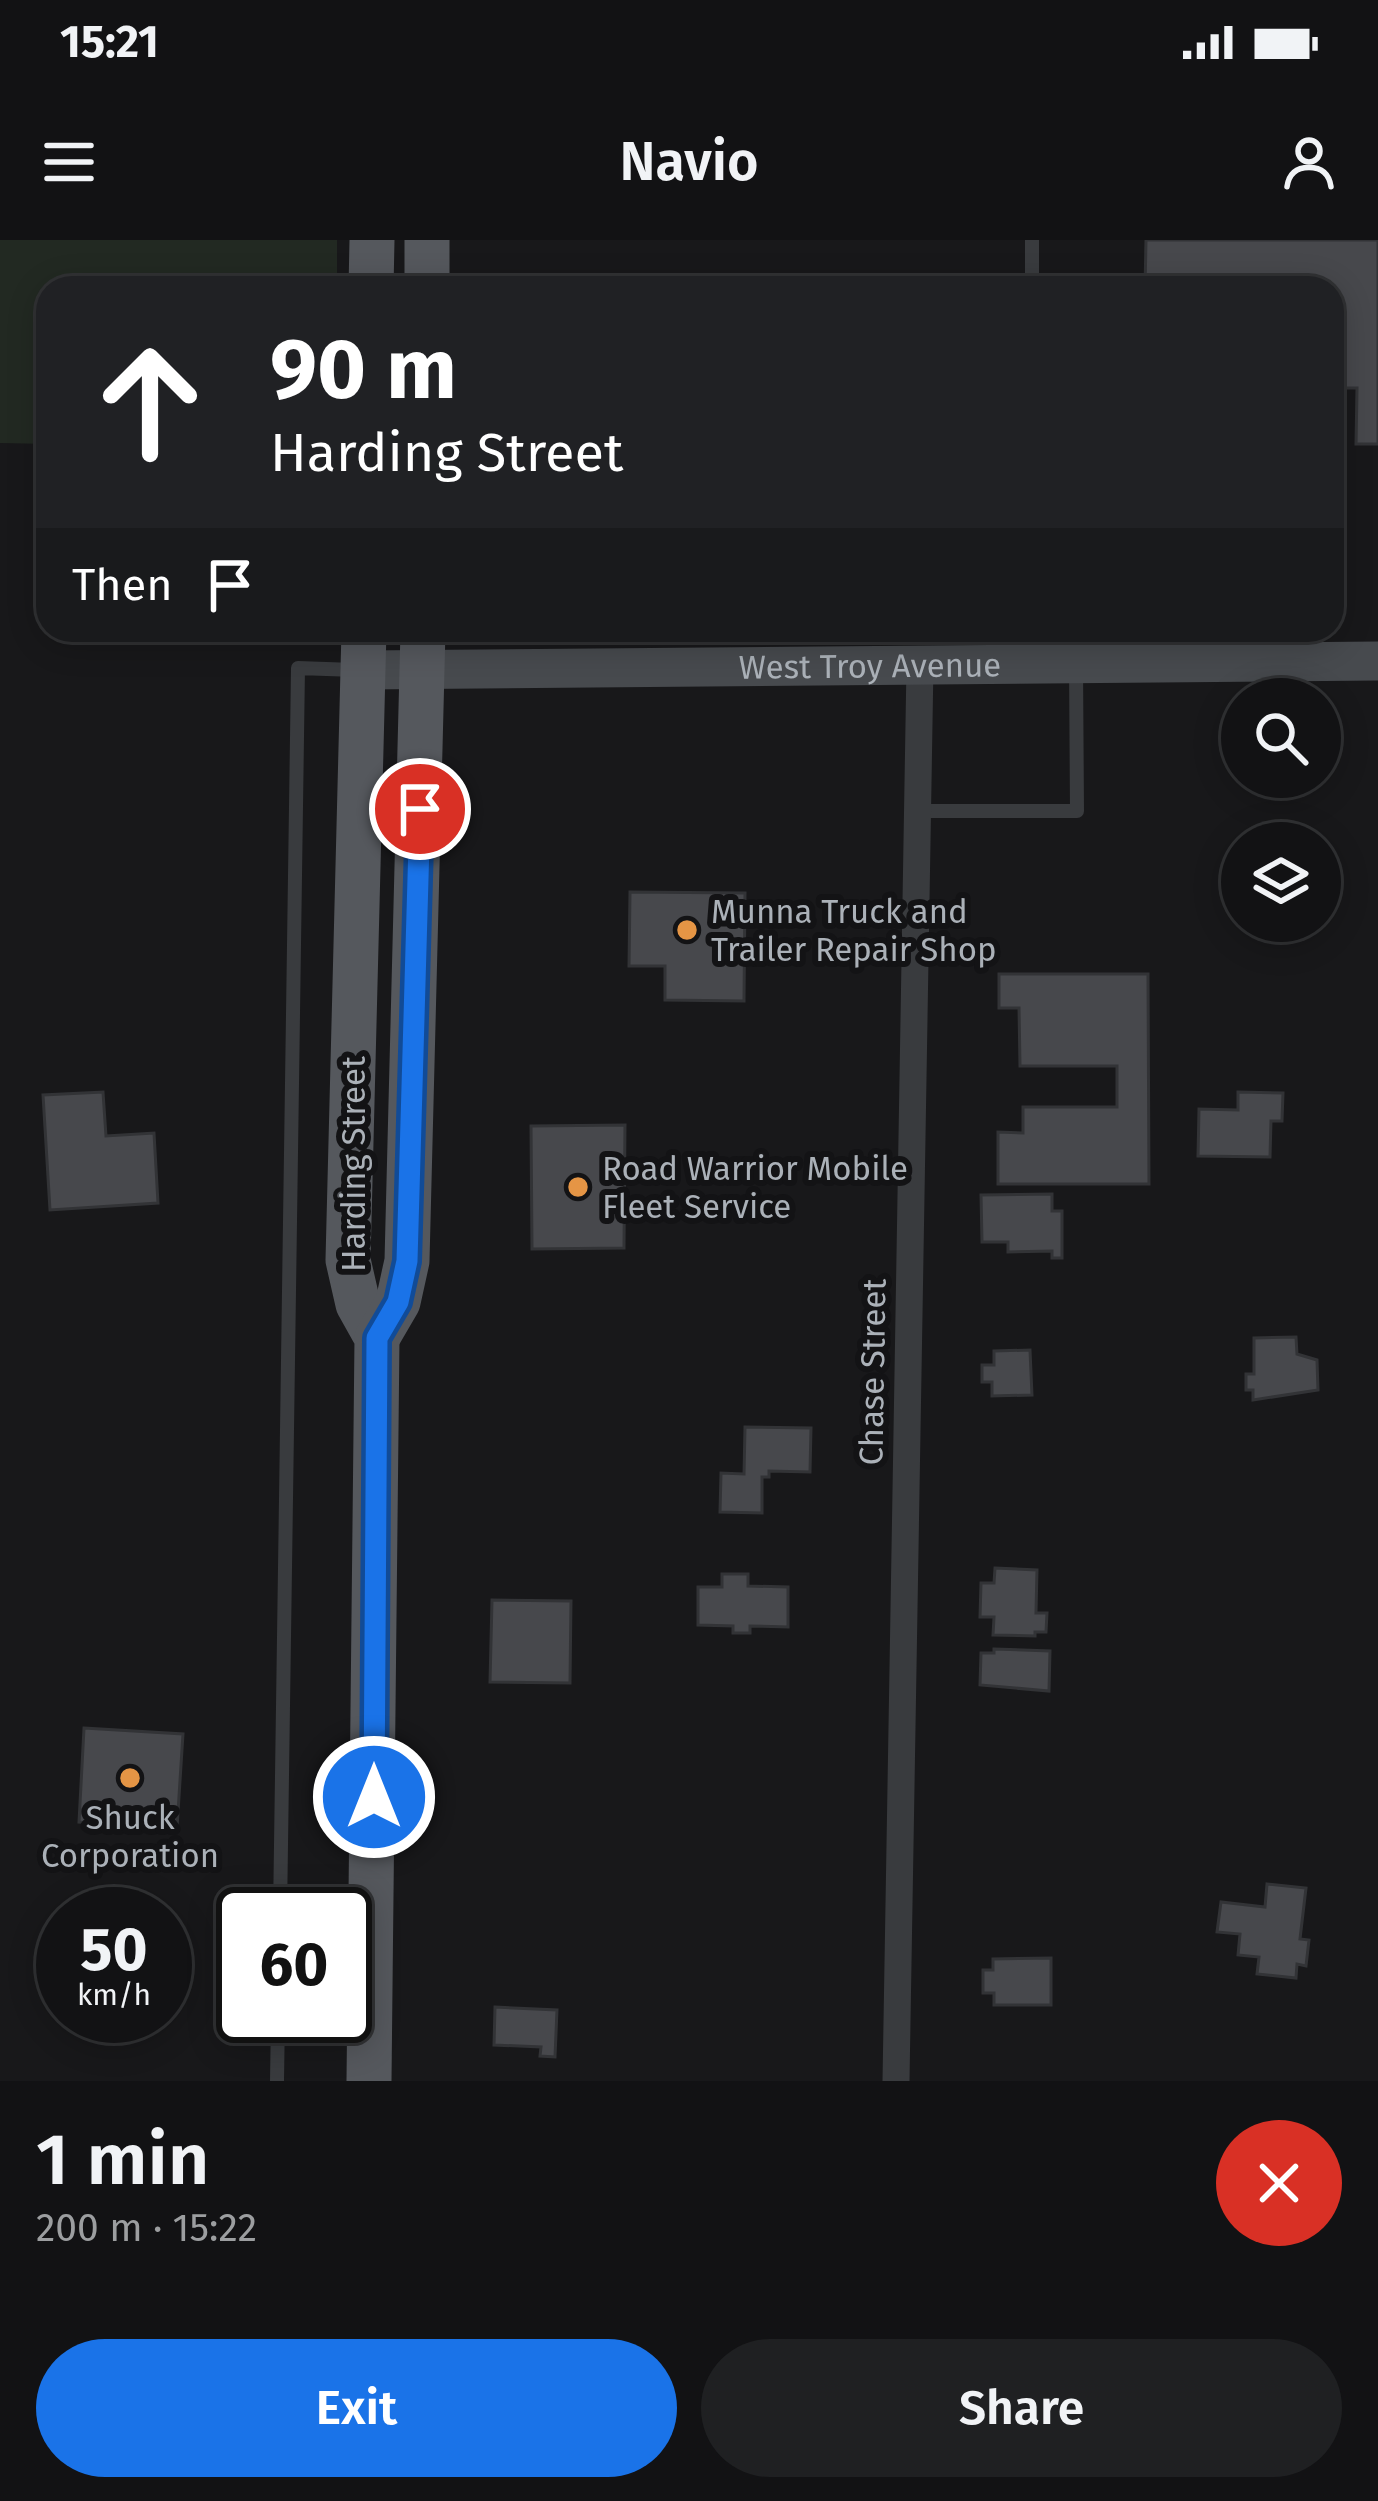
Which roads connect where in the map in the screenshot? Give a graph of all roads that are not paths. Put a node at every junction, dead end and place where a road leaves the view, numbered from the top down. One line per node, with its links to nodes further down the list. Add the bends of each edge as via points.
1 (372, 240): 4 (main road)
2 (427, 240): 5 (main road)
3 (1032, 240): 6 (lane)
4 (371, 276)
5 (427, 276)
6 (1032, 276)
7 (1031, 647): 11 (main road, West Troy Avenue); 12 (main road, West Troy Avenue)
8 (364, 650): 9 (main road, West Troy Avenue); 14 (main road, Harding Street, via 348,1260); 15 (lane, via 298,668)
9 (423, 650): 12 (main road, West Troy Avenue); 14 (main road, Harding Street, via 407,1261 398,1302)
10 (1378, 661): 11 (main road, West Troy Avenue)
11 (1076, 664): 13 (lane, via 1077,811)
12 (920, 665): 13 (street, Chase Street)
13 (917, 811): 19 (street, Chase Street)
14 (377, 1338): 18 (main road)
15 (280, 1887)
16 (278, 2043): 17 (lane)
17 (277, 2081)
18 (369, 2081)
19 (896, 2081)

